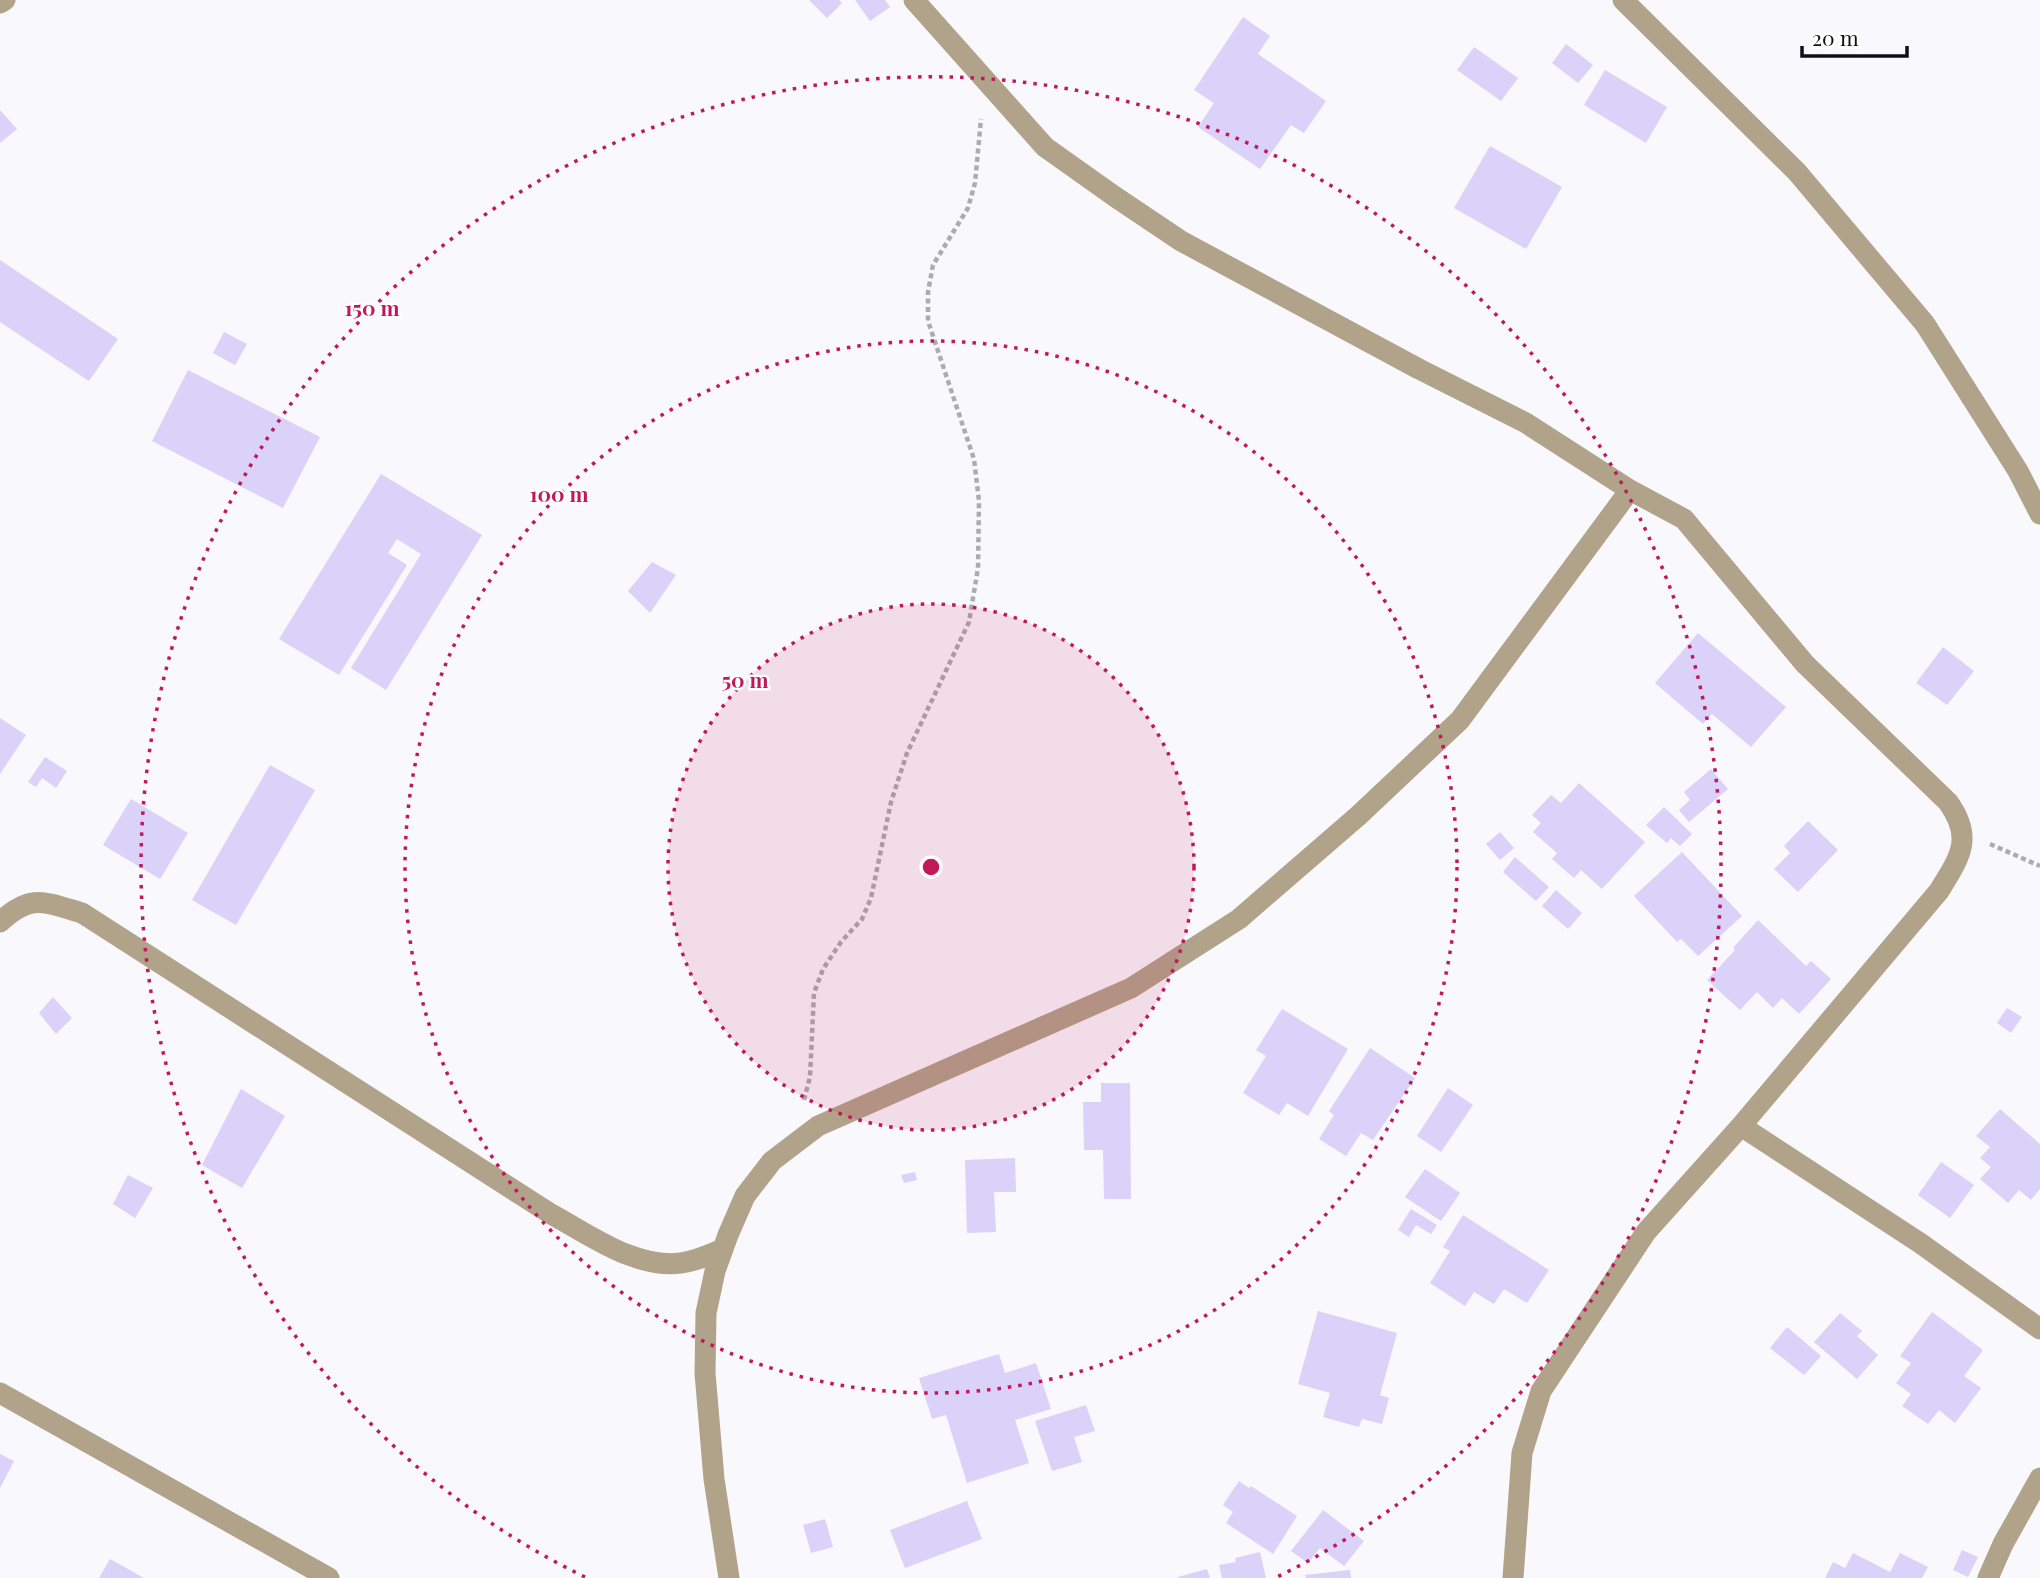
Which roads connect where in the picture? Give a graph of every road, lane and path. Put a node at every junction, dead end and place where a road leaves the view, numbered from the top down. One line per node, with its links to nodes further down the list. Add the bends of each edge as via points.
1 (5, 0): 4 (street)
2 (914, 0): 5 (street)
3 (1623, 0): 7 (street, via 1797,172 1925,324)
4 (0, 3)
5 (982, 76): 6 (street, via 1045,147 1181,241 1526,423); 12 (path, via 975,183 968,208 933,265 928,292 928,321 974,459 978,568 970,622 907,753 891,802 871,898 862,919 823,969 814,993 810,1077)
6 (1629, 489): 8 (street, via 1684,519 1805,664 1948,802); 12 (street, via 1460,720 1239,919 1131,988 818,1126)
7 (2040, 514)
8 (1962, 832): 9 (path); 11 (street, via 1959,857 1939,891)
9 (2040, 866)
10 (0, 922): 13 (street, via 29,902 82,913 551,1214 631,1256 651,1263 682,1263)
11 (1741, 1126): 14 (street, via 1920,1243); 19 (street, via 1646,1232 1541,1391 1522,1453)
12 (792, 1146): 13 (street, via 772,1161 745,1196)
13 (723, 1249): 18 (street, via 706,1313 705,1373)
14 (2040, 1329)
15 (0, 1393): 17 (street)
16 (2040, 1478): 20 (street)
17 (329, 1578)
18 (729, 1578)
19 (1513, 1578)
20 (1988, 1578)

